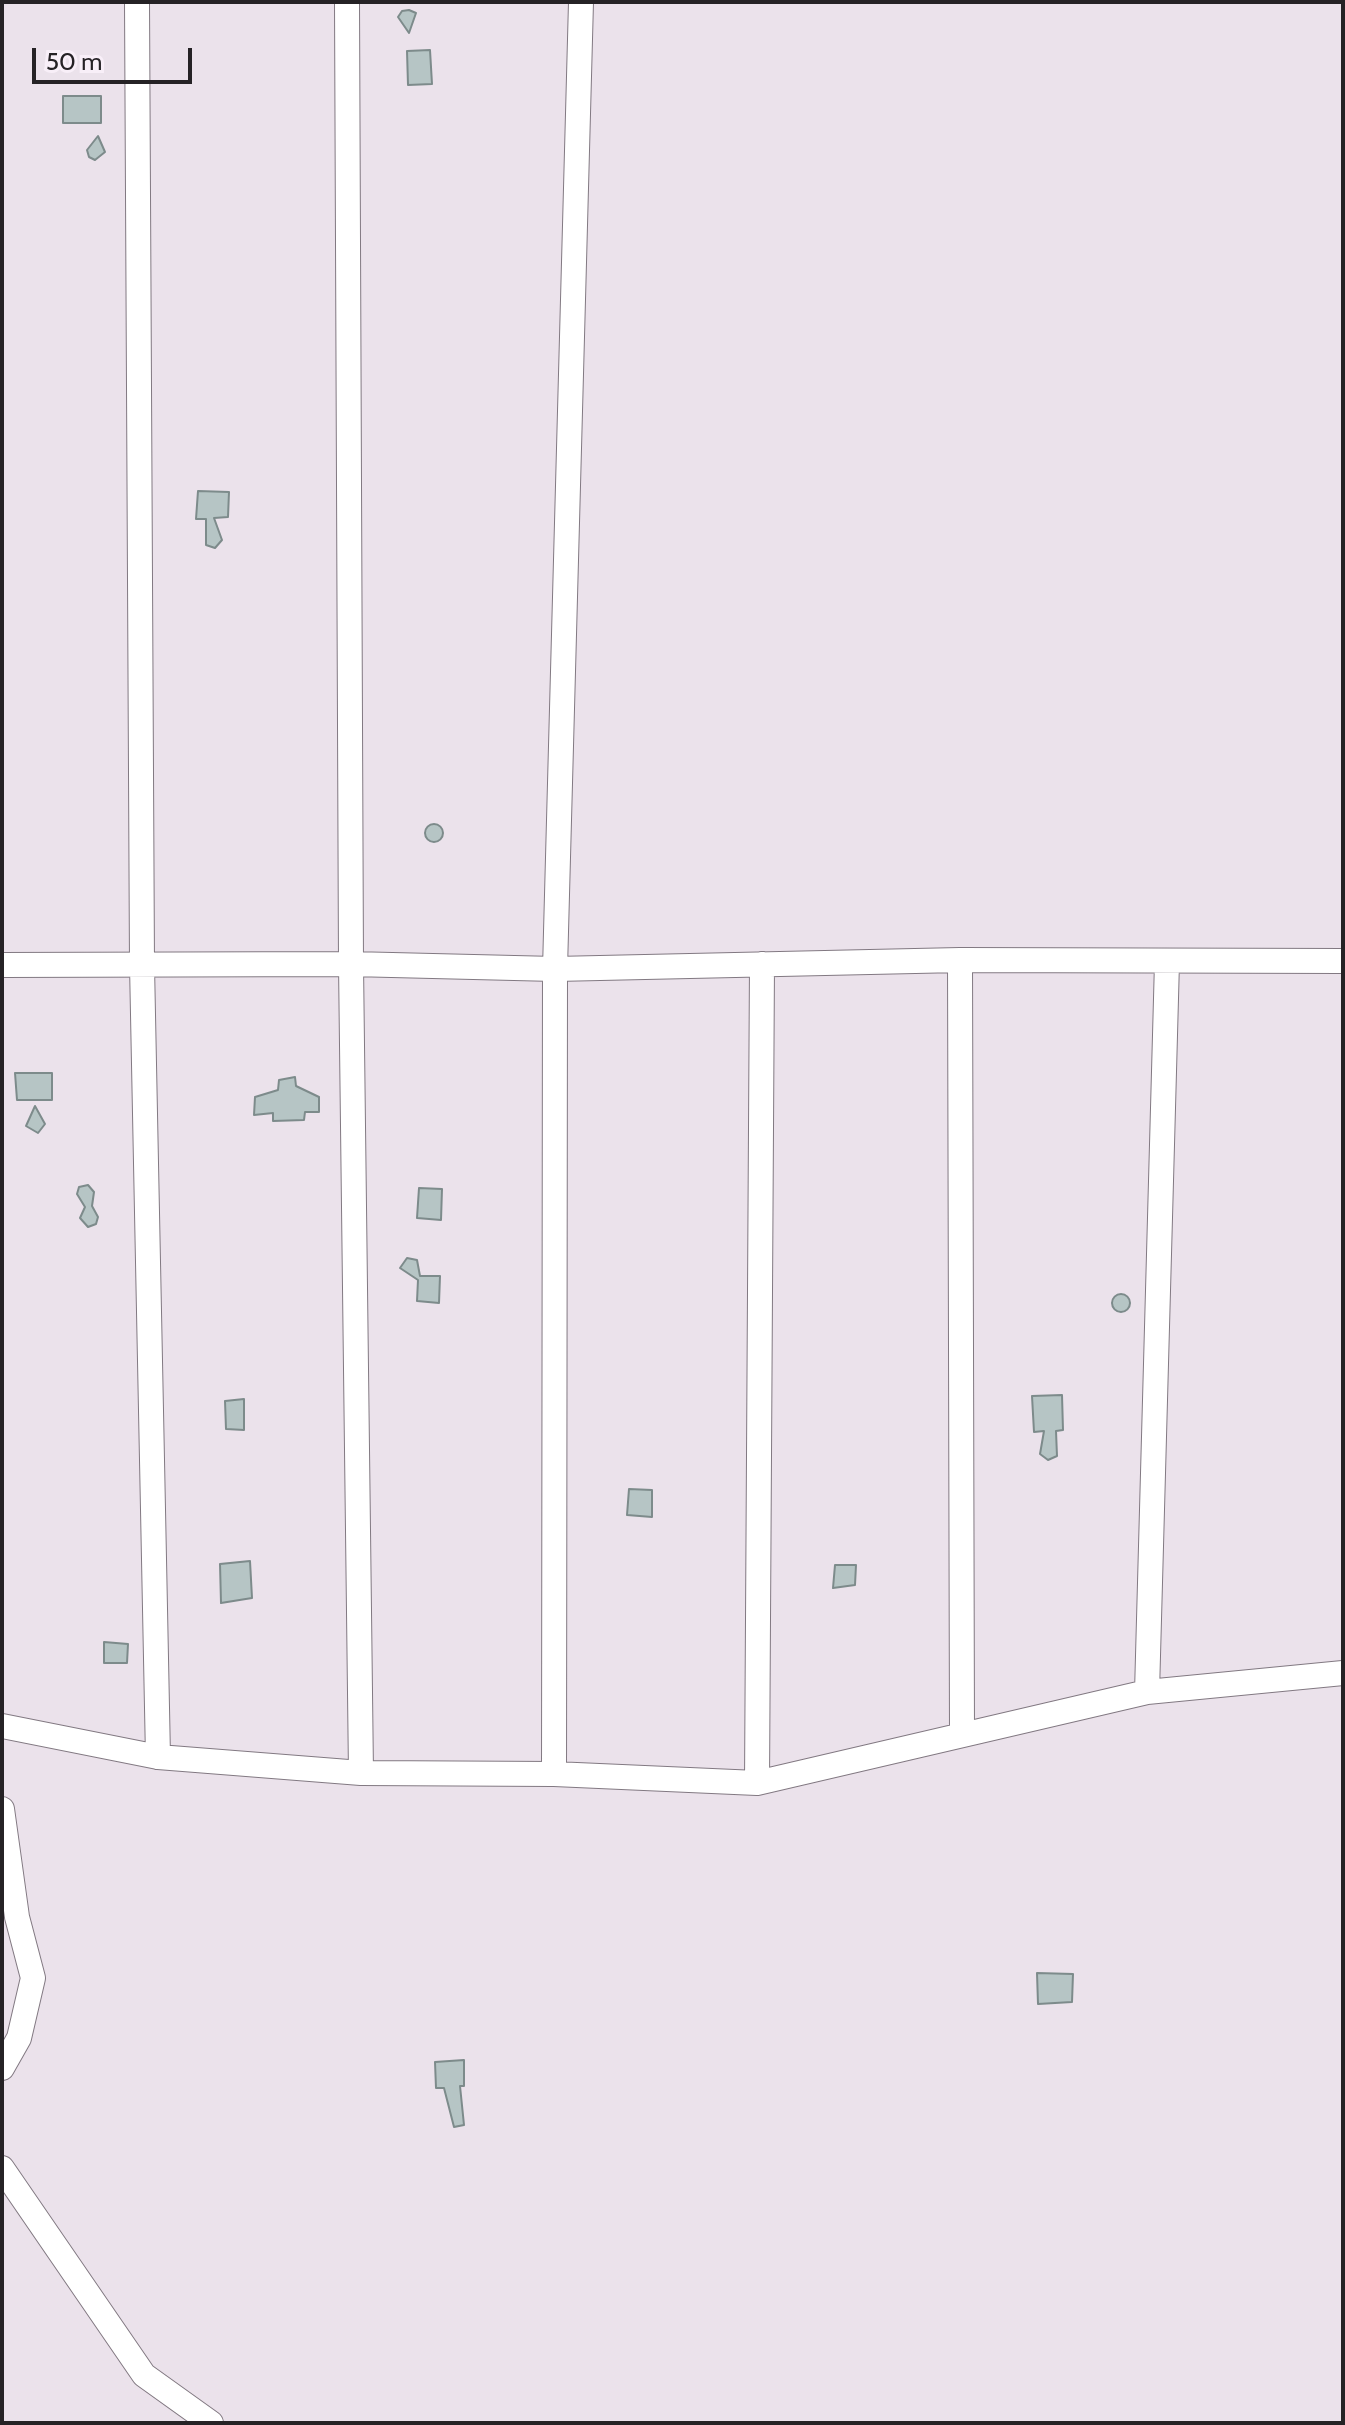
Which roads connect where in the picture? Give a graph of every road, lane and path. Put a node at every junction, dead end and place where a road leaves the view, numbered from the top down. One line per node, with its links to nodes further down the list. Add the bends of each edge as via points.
1 (137, 2): 10 (street)
2 (347, 2): 7 (street)
3 (581, 2): 11 (street)
4 (960, 960): 6 (street); 8 (street); 15 (street)
5 (1343, 961): 6 (street)
6 (1167, 962): 13 (street)
7 (351, 964): 10 (street); 11 (street); 17 (street)
8 (762, 964): 11 (street); 19 (street)
9 (2, 965): 10 (street)
10 (142, 965): 16 (street)
11 (555, 969): 18 (street)
12 (1343, 1673): 13 (street)
13 (1147, 1692): 15 (street)
14 (2, 1726): 16 (street)
15 (962, 1734): 19 (street)
16 (158, 1757): 17 (street)
17 (361, 1773): 18 (street)
18 (554, 1774): 19 (street)
19 (757, 1783)
20 (2, 1809): 21 (street)
21 (12, 1934): 22 (street, via 33,1978 19,2038)
22 (2, 2068)
23 (2, 2168): 24 (street, via 144,2375)
24 (211, 2423)

